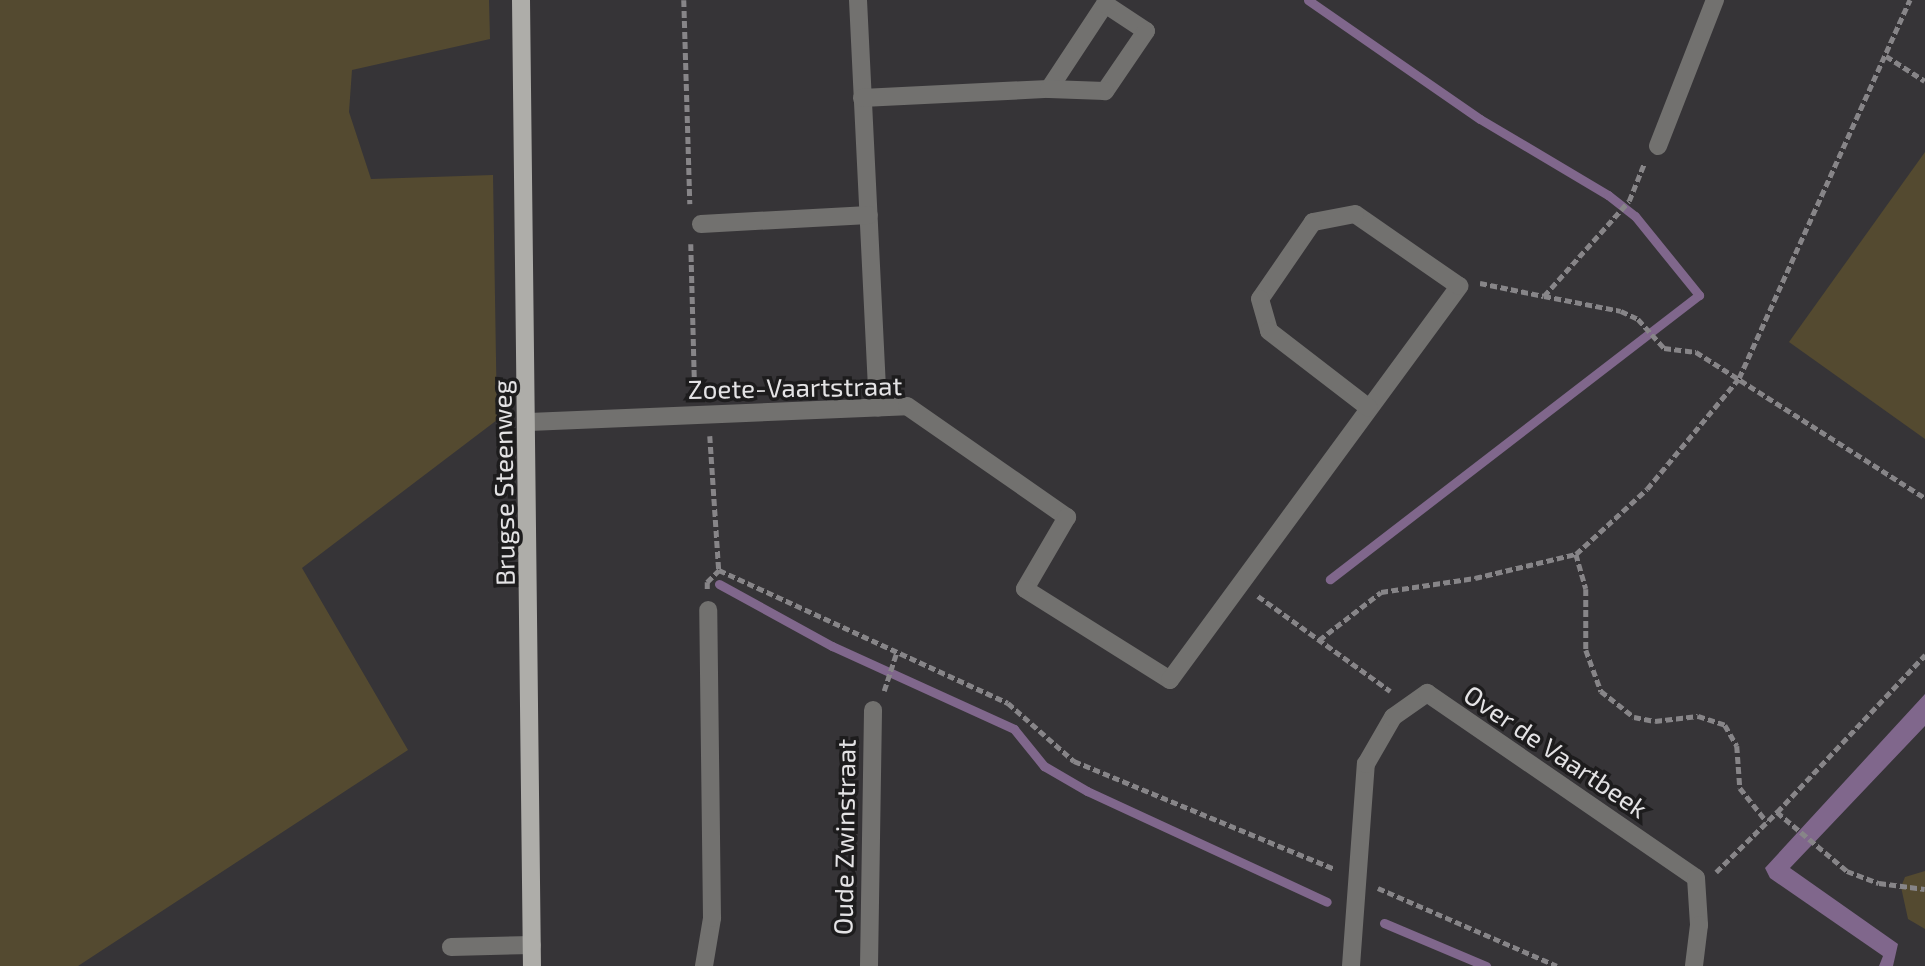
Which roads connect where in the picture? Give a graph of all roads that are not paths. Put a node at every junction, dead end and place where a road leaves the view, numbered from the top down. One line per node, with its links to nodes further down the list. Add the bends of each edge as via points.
1 (521, 0): 11 (main road, Brugse Steenweg)
2 (858, 0): 5 (street)
3 (1709, 2): 6 (street, via 1702,44)
4 (1049, 89): 4 (street, via 1105,4 1146,32 1105,91); 5 (street)
5 (862, 98): 7 (street)
6 (1658, 146)
7 (869, 215): 8 (street); 9 (street)
8 (701, 223)
9 (878, 408): 10 (street, Zoete-Vaartstraat, via 906,406 1067,517 1025,589 1170,680); 11 (street, Zoete-Vaartstraat)
10 (1369, 408): 10 (street, Zoete-Vaartstraat, via 1459,286 1355,214 1313,222 1260,299 1269,331)
11 (529, 422): 14 (main road, Brugse Steenweg)
12 (708, 610): 17 (street, via 712,918)
13 (873, 710): 18 (street, Oude Zwinstraat)
14 (532, 945): 15 (street); 16 (main road, Brugse Steenweg)
15 (451, 947)
16 (532, 966)
17 (704, 966)
18 (869, 966)
19 (1350, 966): 20 (street, Over de Vaartbeek, via 1366,765 1393,717 1426,694 1696,878 1699,925)
20 (1694, 966)

